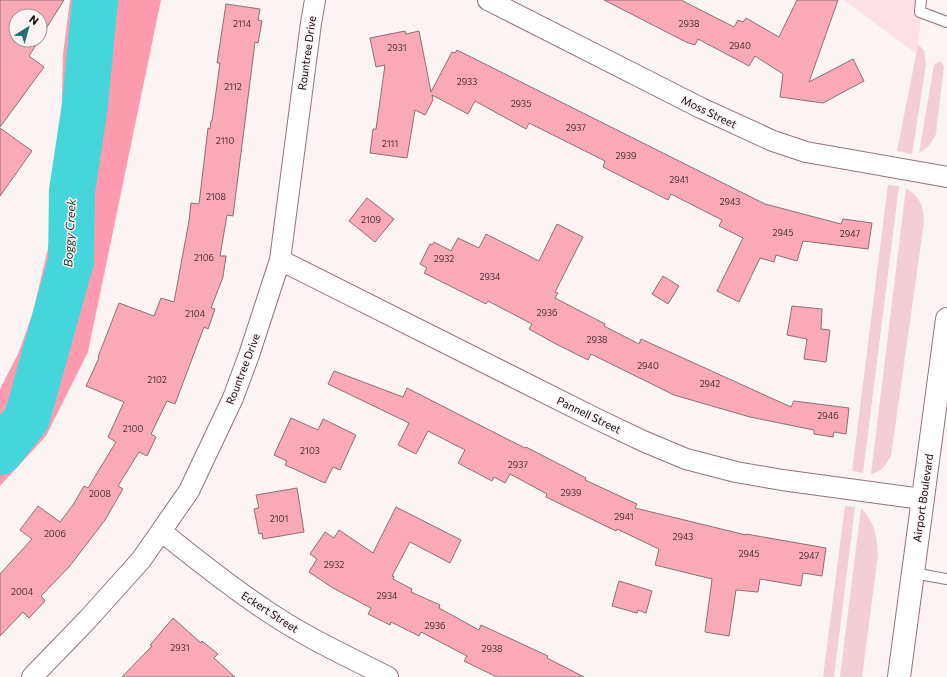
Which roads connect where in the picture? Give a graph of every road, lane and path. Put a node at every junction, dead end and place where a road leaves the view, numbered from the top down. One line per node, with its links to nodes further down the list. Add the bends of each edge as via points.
1 (315, 0): 6 (street, Rountree Drive)
2 (488, 0): 5 (street, Moss Street, via 701,108 773,141 806,152)
3 (921, 0): 4 (lane, via 920,12)
4 (947, 22)
5 (947, 177)
6 (280, 260): 8 (street, Pannell Street, via 595,418 686,459 736,472 782,480); 9 (street, Rountree Drive, via 233,398 189,490)
7 (947, 322): 8 (main road, Airport Boulevard)
8 (922, 499): 10 (main road, Airport Boulevard)
9 (162, 532): 12 (street, Rountree Drive, via 114,592); 13 (street, Eckert Street, via 267,612 310,638)
10 (913, 574): 11 (lane); 14 (main road, Airport Boulevard)
11 (947, 579)
12 (32, 677)
13 (388, 677)
14 (899, 677)

